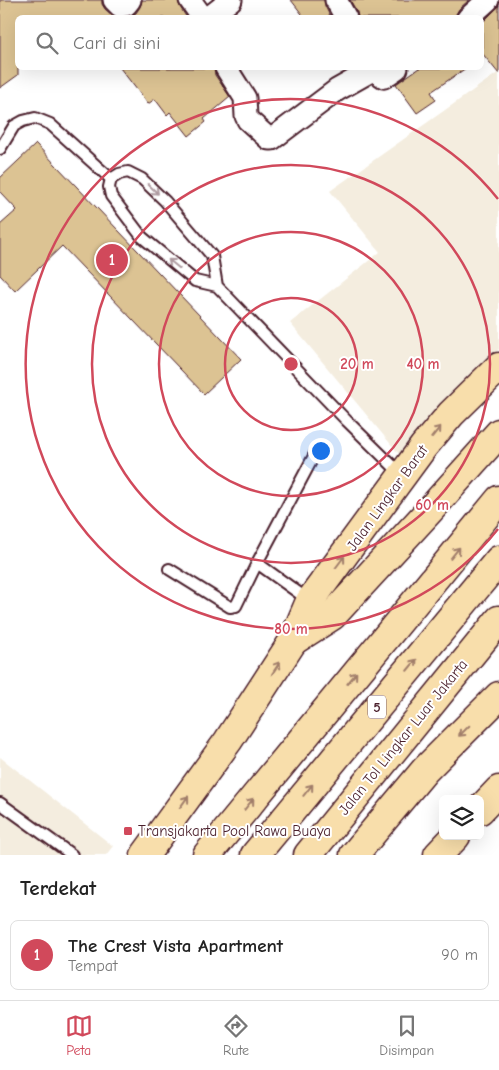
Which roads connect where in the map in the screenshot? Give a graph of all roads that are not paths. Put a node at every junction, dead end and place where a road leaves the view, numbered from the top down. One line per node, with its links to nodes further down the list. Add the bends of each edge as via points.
1 (114, 0): 2 (street, via 120,6)
2 (130, 0)
3 (190, 0): 7 (street)
4 (231, 0): 8 (street)
5 (336, 0): 9 (street)
6 (488, 0): 10 (street)
7 (201, 15)
8 (212, 15)
9 (344, 15)
10 (471, 15)
11 (227, 70): 12 (street, via 245,98 248,120 269,139 337,90)
12 (372, 70)
13 (377, 70): 14 (street, via 384,77)
14 (394, 70)
15 (0, 149): 16 (lane, via 14,126 35,118 50,124)
16 (111, 179): 17 (lane, one-way to 16, via 195,280 142,237 111,196); 17 (lane, one-way to 17, via 128,172 142,179 165,201 212,256)
17 (217, 286): 21 (lane)
18 (499, 367): 21 (main road, Jalan Lingkar Barat, one-way to 18, via 451,414)
19 (499, 433): 26 (main road, Jalan Lingkar Barat, via 424,517)
20 (316, 452): 24 (lane)
21 (403, 475): 26 (main road, Jalan Lingkar Barat, one-way to 21)
22 (499, 500): 35 (main road, one-way to 22)
23 (499, 560): 36 (main road, 5, one-way to 23)
24 (257, 563): 25 (lane, via 236,606 230,607); 26 (lane)
25 (169, 569)
26 (321, 609): 34 (main road, Jalan Lingkar Barat, one-way to 26, via 228,741 293,641)
27 (499, 620): 37 (main road, Jalan Tol Lingkar Luar Jakarta)
28 (499, 696): 38 (main road, one-way to 38, via 425,770)
29 (499, 790): 31 (main road)
30 (0, 802): 33 (lane)
31 (484, 806)
32 (452, 840): 39 (main road)
33 (72, 855)
34 (145, 855)
35 (207, 855)
36 (255, 855)
37 (308, 855)
38 (354, 855)
39 (438, 855)

